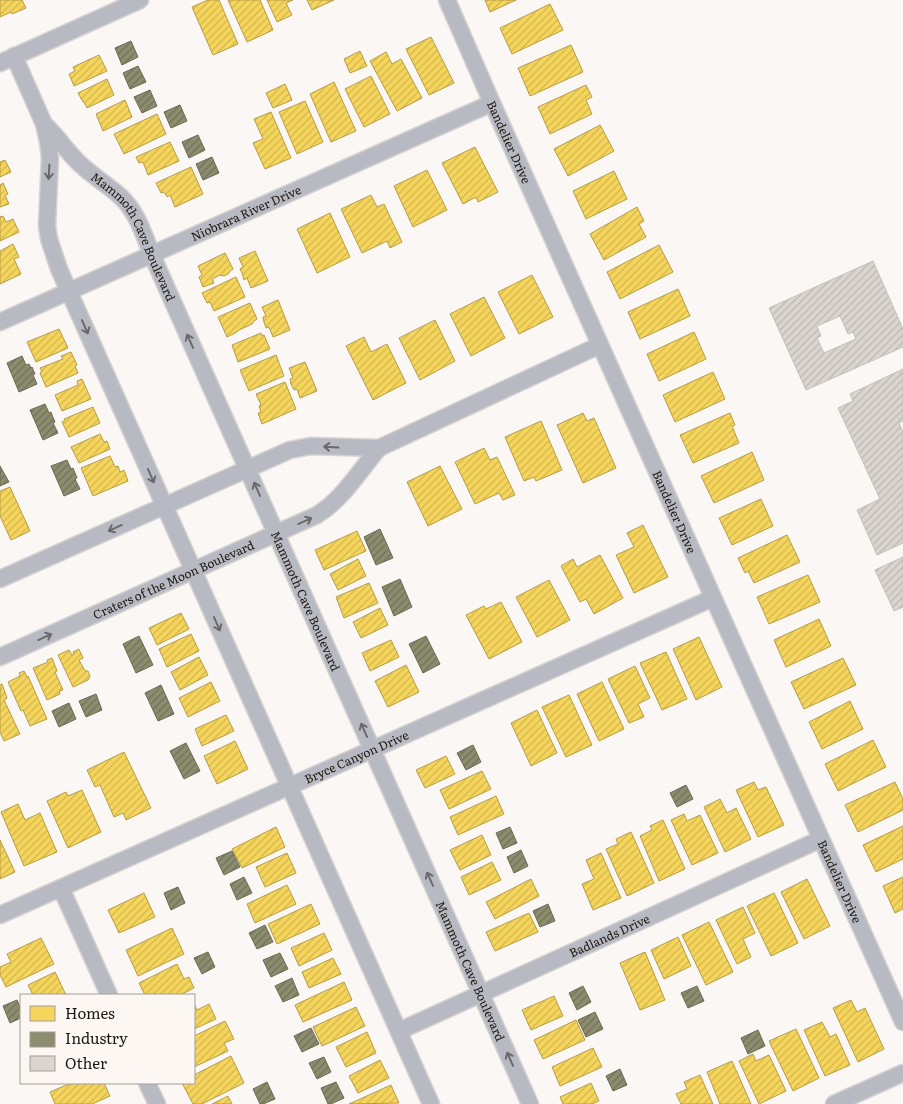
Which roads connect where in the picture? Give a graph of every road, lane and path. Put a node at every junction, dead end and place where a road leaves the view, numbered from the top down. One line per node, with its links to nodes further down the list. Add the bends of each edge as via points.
1 (140, 0): 3 (street)
2 (447, 0): 4 (street, Bandelier Drive)
3 (7, 60): 5 (street, Mammoth Cave Boulevard)
4 (492, 102): 6 (street, Niobrara River Drive); 9 (street, Bandelier Drive)
5 (44, 124): 6 (street, Mammoth Cave Boulevard, via 77,161 126,203 140,225); 7 (street, Mammoth Cave Boulevard, one-way to 7, via 50,157 49,239)
6 (152, 255): 7 (street, Niobrara River Drive); 11 (street, Mammoth Cave Boulevard, one-way to 6)
7 (69, 291): 8 (street, Niobrara River Drive); 12 (street, Mammoth Cave Boulevard, one-way to 12)
8 (0, 322)
9 (600, 345): 10 (street, Craters of the Moon Boulevard); 16 (street, Bandelier Drive)
10 (380, 448): 11 (street, Craters of the Moon Boulevard, one-way to 11, via 298,448); 13 (street, Craters of the Moon Boulevard, one-way to 10, via 327,509)
11 (248, 468): 12 (street, Craters of the Moon Boulevard); 13 (street, Mammoth Cave Boulevard, one-way to 11)
12 (165, 506): 14 (street, Mammoth Cave Boulevard); 15 (street, Craters of the Moon Boulevard, one-way to 15)
13 (276, 534): 14 (street, Craters of the Moon Boulevard); 18 (street, Mammoth Cave Boulevard, one-way to 13)
14 (194, 570): 17 (street, Craters of the Moon Boulevard, one-way to 14); 19 (street, Mammoth Cave Boulevard, one-way to 19)
15 (0, 579)
16 (713, 598): 18 (street, Bryce Canyon Drive); 20 (street, Bandelier Drive)
17 (0, 657)
18 (372, 749): 19 (street, Bryce Canyon Drive); 24 (street, Mammoth Cave Boulevard, one-way to 18)
19 (290, 786): 21 (street, Bryce Canyon Drive); 26 (street, Mammoth Cave Boulevard)
20 (821, 838): 24 (street, Badlands Drive); 25 (street, Bandelier Drive)
21 (61, 888): 22 (street, Bryce Canyon Drive); 23 (street)
22 (0, 915)
23 (108, 994)
24 (481, 994): 26 (street, Badlands Drive); 31 (street, Mammoth Cave Boulevard, one-way to 24)
25 (903, 1022)
26 (399, 1031): 30 (street, Mammoth Cave Boulevard)
27 (903, 1073): 32 (street)
28 (148, 1084): 29 (street)
29 (157, 1104)
30 (431, 1104)
31 (530, 1104)
32 (834, 1104)

